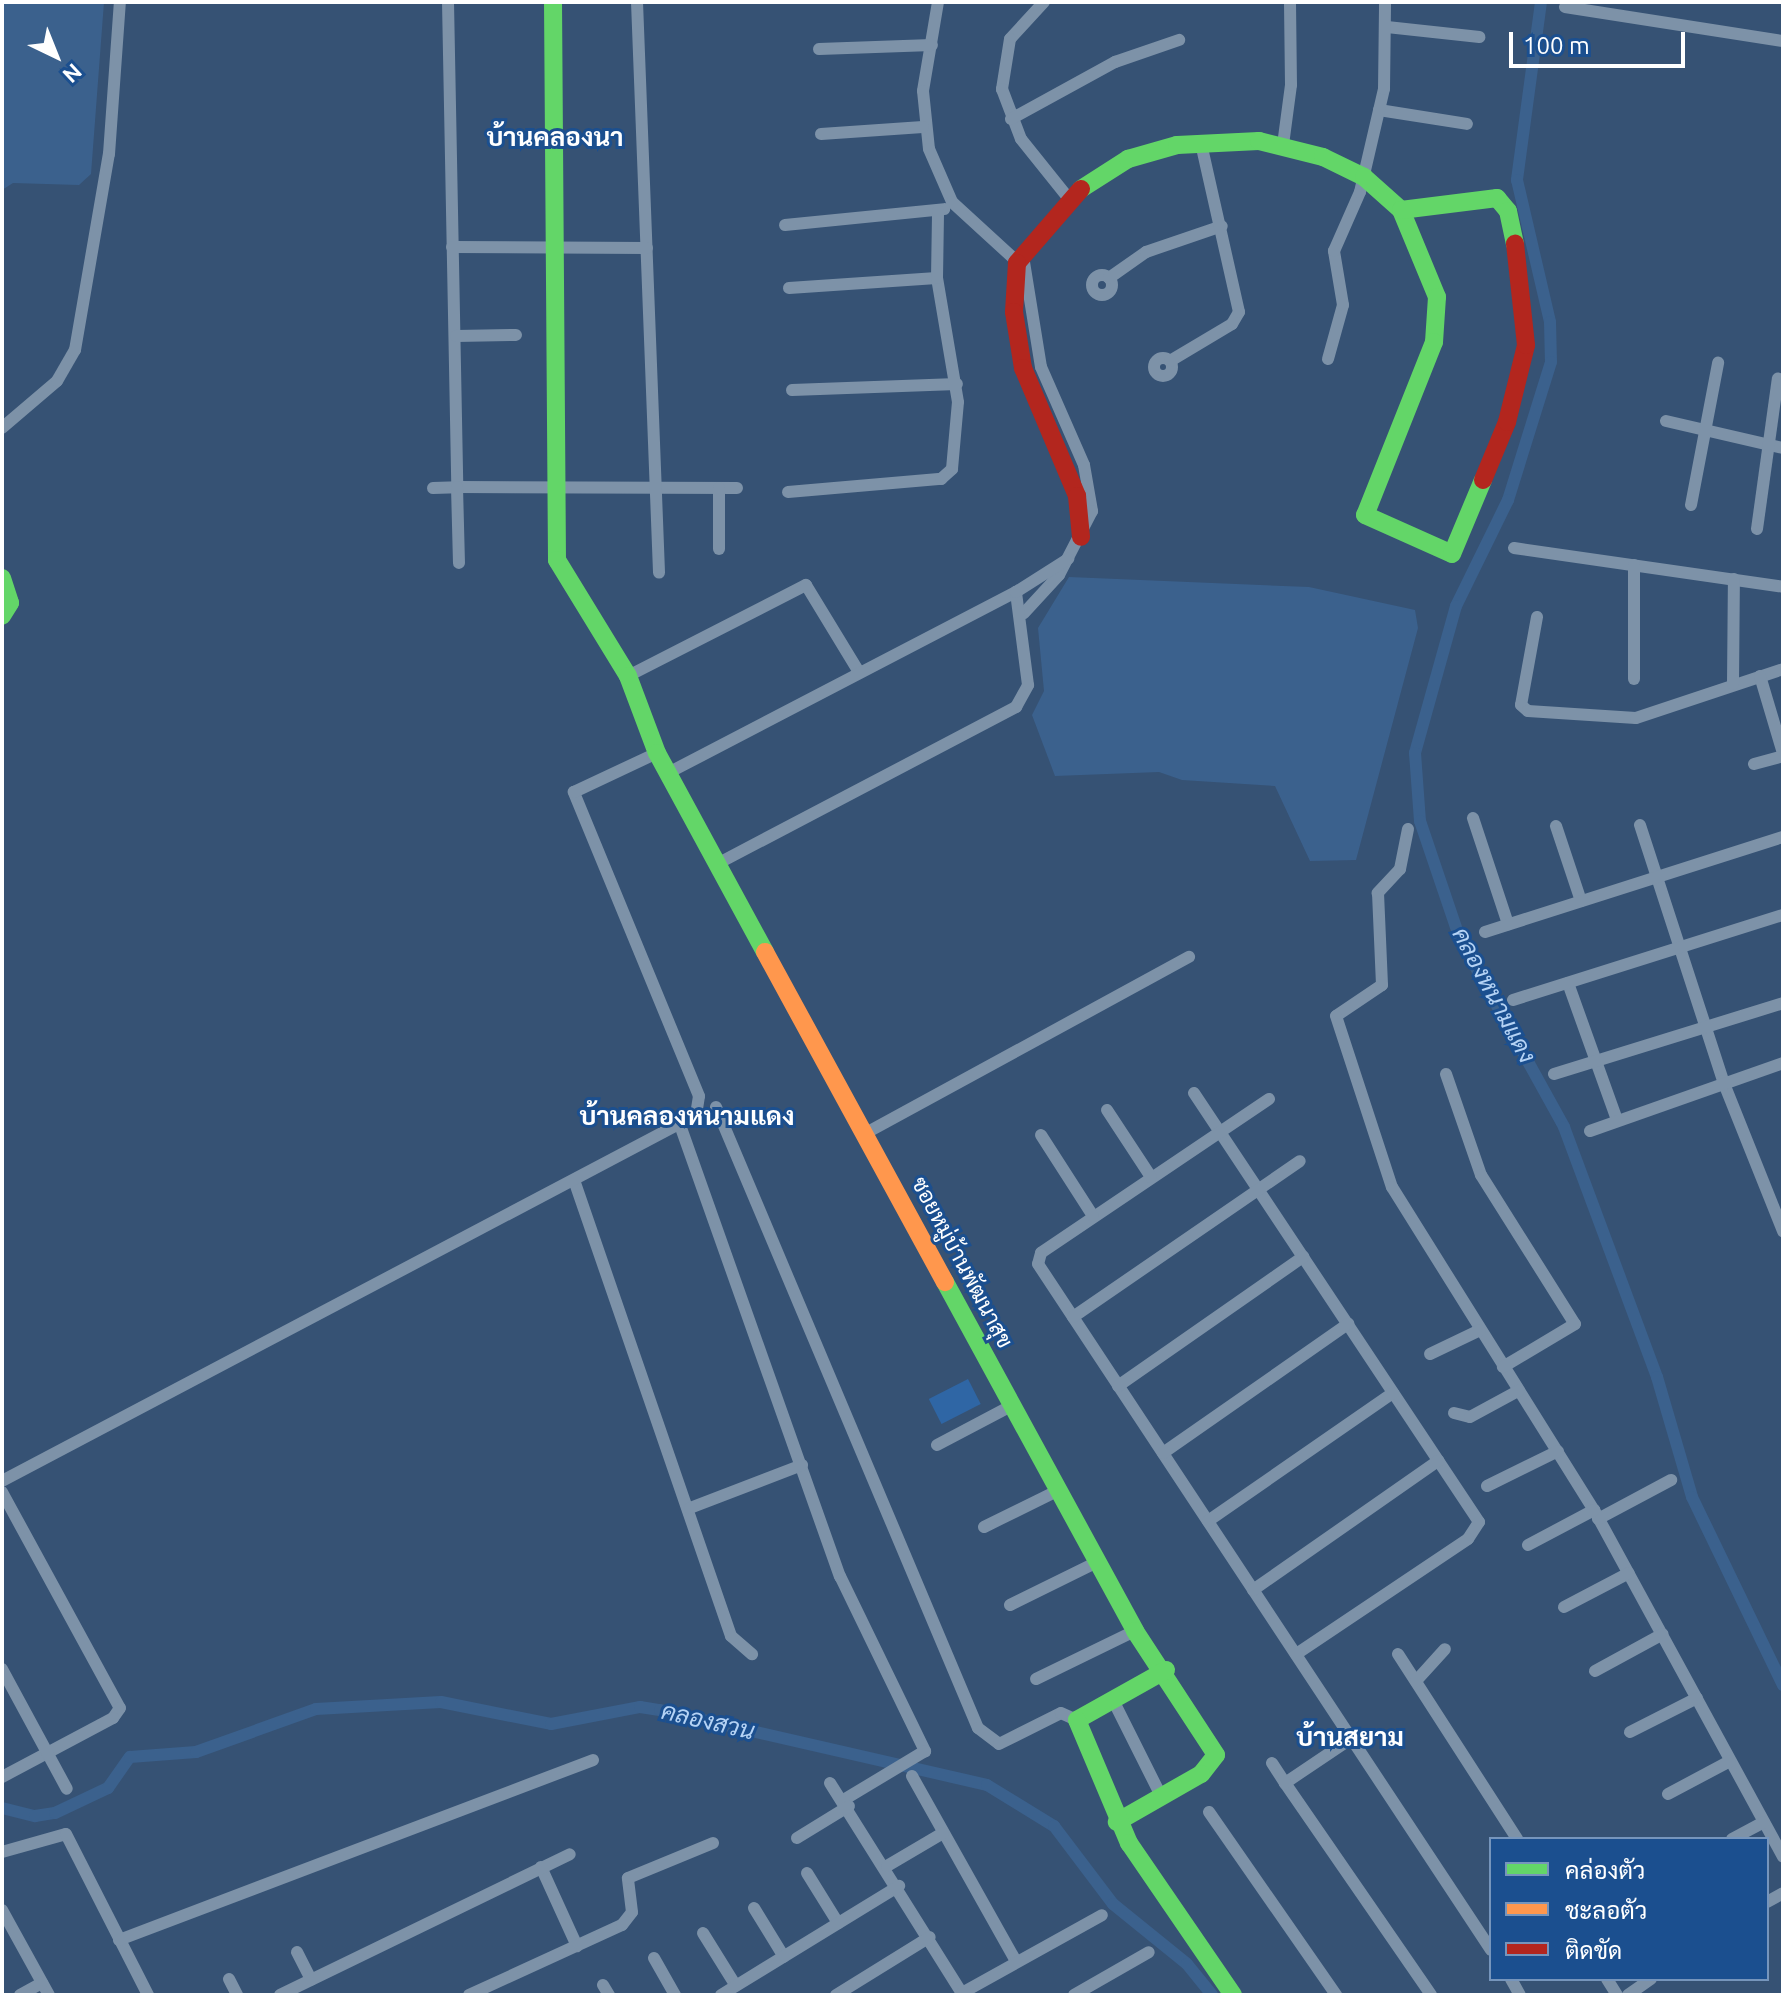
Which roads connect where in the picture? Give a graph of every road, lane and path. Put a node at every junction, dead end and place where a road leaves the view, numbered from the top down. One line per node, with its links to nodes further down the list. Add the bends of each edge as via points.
1 (120, 2): 47 (street, via 109,154 75,350 57,381)
2 (448, 2): 31 (street)
3 (553, 2): 32 (street, ซอยหมู่บ้านพัฒนาสุข)
4 (637, 2): 33 (street)
5 (938, 2): 15 (street)
6 (1044, 2): 18 (street, via 1020,24 1006,52 1002,89)
7 (1290, 2): 23 (street, via 1291,85)
8 (1385, 2): 11 (street)
9 (1590, 6): 10 (street); 14 (street)
10 (1565, 7)
11 (1387, 27): 12 (street); 17 (street)
12 (1479, 37)
13 (1179, 40): 18 (street, via 1115,62)
14 (1783, 41)
15 (932, 45): 16 (street); 20 (street)
16 (819, 49)
17 (1379, 110): 19 (street); 24 (street)
18 (1011, 119): 25 (street, via 1034,158)
19 (1467, 124)
20 (923, 127): 21 (street); 26 (street)
21 (821, 134)
22 (1201, 143): 23 (street); 25 (street, via 1128,159); 30 (street)
23 (1283, 145): 24 (street)
24 (1364, 177): 27 (street); 40 (street, via 1334,251 1343,305)
25 (1069, 199): 34 (street, via 1041,229)
26 (955, 205): 28 (street); 34 (street)
27 (1401, 210): 27 (street, via 1437,297 1434,342 1365,515 1449,556 1507,422 1520,373 1526,345 1521,270 1508,211 1497,198)
28 (938, 211): 29 (street); 35 (street)
29 (785, 225)
30 (1222, 226): 36 (street, via 1146,252); 41 (street, via 1238,317)
31 (452, 247): 32 (street); 39 (street)
32 (554, 247): 33 (street); 52 (street, ซอยหมู่บ้านพัฒนาสุข)
33 (647, 248): 56 (street)
34 (1023, 260): 60 (street, via 1013,299 1023,368 1077,496)
35 (937, 278): 37 (street); 44 (street)
36 (1109, 278)
37 (789, 288)
38 (516, 335): 39 (street)
39 (456, 336): 51 (street)
40 (1328, 359)
41 (1170, 361)
42 (1718, 363): 48 (street)
43 (1778, 378): 49 (street)
44 (957, 384): 45 (street); 57 (street, via 958,436 948,475)
45 (792, 390)
46 (1666, 421): 48 (street)
47 (2, 428)
48 (1701, 429): 49 (street); 58 (street)
49 (1767, 445): 50 (street); 59 (street)
50 (1783, 448)
51 (457, 487): 52 (street); 53 (street); 64 (street)
52 (556, 487): 56 (street); 76 (street, ซอยหมู่บ้านพัฒนาสุข, via 557,560)
53 (433, 488)
54 (719, 488): 55 (street); 56 (street); 62 (street)
55 (737, 488)
56 (657, 489): 66 (street)
57 (788, 492)
58 (1691, 505)
59 (1757, 529)
60 (1081, 537): 63 (street)
61 (1514, 548): 65 (street)
62 (719, 549)
63 (1068, 559): 70 (street); 71 (street)
64 (459, 563)
65 (1634, 565): 68 (street); 78 (street)
66 (659, 573)
67 (2, 578): 72 (street, via 10,603)
68 (1734, 579): 69 (street); 79 (street)
69 (1783, 587)
70 (1016, 592): 71 (street); 75 (street)
71 (1024, 613): 89 (street, via 1028,685 1016,707)
72 (2, 616)
73 (1537, 617): 79 (street, via 1521,705 1528,711 1636,718)
74 (1783, 669): 77 (street)
75 (859, 672): 76 (street, via 806,585); 83 (street)
76 (628, 676): 80 (street, ซอยหมู่บ้านพัฒนาสุข)
77 (1760, 676): 79 (street); 81 (street)
78 (1634, 679)
79 (1733, 684)
80 (657, 753): 83 (street, ซอยหมู่บ้านพัฒนาสุข); 111 (street, via 574,792 699,1096 696,1115)
81 (1783, 755): 82 (street)
82 (1754, 764)
83 (668, 773): 89 (street, ซอยหมู่บ้านพัฒนาสุข)
84 (1473, 818): 93 (street)
85 (1640, 825): 90 (street)
86 (1556, 826): 91 (street)
87 (1408, 829): 125 (street, via 1400,869 1378,893 1382,985 1336,1016 1392,1187)
88 (1783, 837): 90 (street)
89 (717, 864): 114 (street, ซอยหมู่บ้านพัฒนาสุข)
90 (1657, 877): 91 (street); 95 (street)
91 (1581, 901): 93 (street)
92 (1783, 915): 95 (street)
93 (1508, 924): 94 (street)
94 (1485, 932)
95 (1678, 948): 97 (street); 100 (street)
96 (1189, 957): 114 (street)
97 (1568, 983): 98 (street); 101 (street)
98 (1513, 1000)
99 (1783, 1003): 100 (street)
100 (1705, 1028): 101 (street); 105 (street)
101 (1595, 1061): 104 (street); 110 (street)
102 (1783, 1063): 105 (street)
103 (1446, 1074): 127 (street, via 1481,1175 1575,1324)
104 (1554, 1074)
105 (1723, 1081): 110 (street); 121 (street)
106 (1194, 1093): 112 (street)
107 (1269, 1099): 112 (street)
108 (716, 1107): 166 (street, via 978,1728 999,1744 1061,1713)
109 (1107, 1110): 117 (street)
110 (1617, 1120): 113 (street)
111 (680, 1125): 118 (street); 137 (street)
112 (1220, 1131): 117 (street); 119 (street)
113 (1590, 1131)
114 (866, 1133): 131 (street, ซอยหมู่บ้านพัฒนาสุข)
115 (1041, 1135): 120 (street)
116 (1300, 1161): 119 (street)
117 (1151, 1177): 120 (street)
118 (574, 1180): 139 (street); 143 (street)
119 (1258, 1189): 122 (street); 123 (street)
120 (1093, 1216): 123 (street, via 1038,1258)
121 (1783, 1231)
122 (1303, 1257): 124 (street); 128 (street)
123 (1073, 1317): 128 (street)
124 (1348, 1324): 130 (street); 135 (street)
125 (1480, 1330): 126 (street); 127 (street)
126 (1430, 1354)
127 (1503, 1367): 129 (street)
128 (1118, 1386): 135 (street)
129 (1518, 1391): 132 (street, via 1470,1417); 134 (street)
130 (1393, 1393): 136 (street); 145 (street)
131 (1012, 1405): 133 (street); 141 (street, ซอยหมู่บ้านพัฒนาสุข)
132 (1454, 1413)
133 (937, 1445)
134 (1558, 1451): 140 (street); 144 (street)
135 (1163, 1453): 145 (street)
136 (1438, 1461): 150 (street); 157 (street, via 1478,1519 1478,1529)
137 (802, 1465): 143 (street); 180 (street, via 844,1587 924,1757)
138 (1671, 1480): 144 (street)
139 (2, 1481)
140 (1487, 1486)
141 (1058, 1490): 146 (street); 148 (street, ซอยหมู่บ้านพัฒนาสุข)
142 (2, 1492): 169 (street, via 120,1708)
143 (690, 1508): 156 (street, via 731,1636)
144 (1596, 1514): 147 (street); 149 (street)
145 (1208, 1521): 150 (street)
146 (984, 1527)
147 (1528, 1545)
148 (1096, 1562): 151 (street); 153 (street, ซอยหมู่บ้านพัฒนาสุข)
149 (1629, 1573): 152 (street); 154 (street)
150 (1253, 1590): 157 (street)
151 (1010, 1605)
152 (1564, 1607)
153 (1135, 1631): 160 (street, ซอยหมู่บ้านพัฒนาสุข); 162 (street)
154 (1663, 1634): 161 (street); 164 (street)
155 (1445, 1649): 163 (street)
156 (752, 1654)
157 (1296, 1654): 168 (street)
158 (1398, 1654): 163 (street)
159 (2, 1669): 169 (street)
160 (1166, 1670): 165 (street); 179 (street, ซอยหมู่บ้านพัฒนาสุข, via 1216,1755 1206,1771)
161 (1595, 1671)
162 (1036, 1679)
163 (1416, 1681): 185 (street)
164 (1697, 1698): 167 (street); 171 (street)
165 (1113, 1700): 166 (street); 179 (street)
166 (1077, 1720): 182 (street)
167 (1630, 1732)
168 (1352, 1738): 176 (street); 204 (street)
169 (48, 1754): 174 (street); 177 (street)
170 (593, 1760): 202 (street)
171 (1730, 1761): 178 (street); 183 (street)
172 (1272, 1763): 176 (street)
173 (912, 1776): 184 (street)
174 (2, 1777)
175 (830, 1783): 180 (street)
176 (1285, 1783): 229 (street)
177 (67, 1789)
178 (1668, 1794)
179 (1162, 1798): 182 (street, ซอยหมู่บ้านพัฒนาสุข)
180 (847, 1802): 187 (street); 192 (street)
181 (1209, 1812): 228 (street)
182 (1117, 1822): 227 (street)
183 (1764, 1822): 186 (street); 191 (street)
184 (943, 1833): 192 (street); 209 (street)
185 (1516, 1837)
186 (1736, 1837)
187 (797, 1838)
188 (713, 1843): 203 (street, via 631,1876 625,1885 631,1917)
189 (2, 1852): 202 (street, via 66,1834)
190 (570, 1854): 193 (street)
191 (1783, 1857)
192 (887, 1866): 195 (street)
193 (541, 1867): 203 (street); 211 (street)
194 (807, 1873): 199 (street)
195 (899, 1886): 199 (street); 201 (street)
196 (754, 1908): 207 (street)
197 (3, 1913): 213 (street)
198 (1102, 1915): 209 (street)
199 (838, 1923): 207 (street)
200 (703, 1933): 214 (street)
201 (930, 1937): 215 (street); 224 (street)
202 (119, 1940): 218 (street)
203 (577, 1946): 221 (street)
204 (1489, 1947)
205 (297, 1952): 211 (street)
206 (1149, 1952): 226 (street)
207 (784, 1957): 214 (street)
208 (654, 1958): 222 (street)
209 (1016, 1961): 215 (street)
210 (229, 1979): 219 (street)
211 (311, 1980): 220 (street)
212 (1648, 1981): 230 (street)
213 (42, 1983): 216 (street); 217 (street)
214 (736, 1986): 223 (street)
215 (961, 1992): 225 (street)
216 (20, 1995)
217 (49, 1995)
218 (148, 1995)
219 (237, 1995)
220 (280, 1995)
221 (469, 1995)
222 (675, 1995)
223 (721, 1995)
224 (836, 1995)
225 (945, 1995)
226 (1074, 1995)
227 (1233, 1995)
228 (1336, 1995)
229 (1431, 1995)
230 (1628, 1995)

